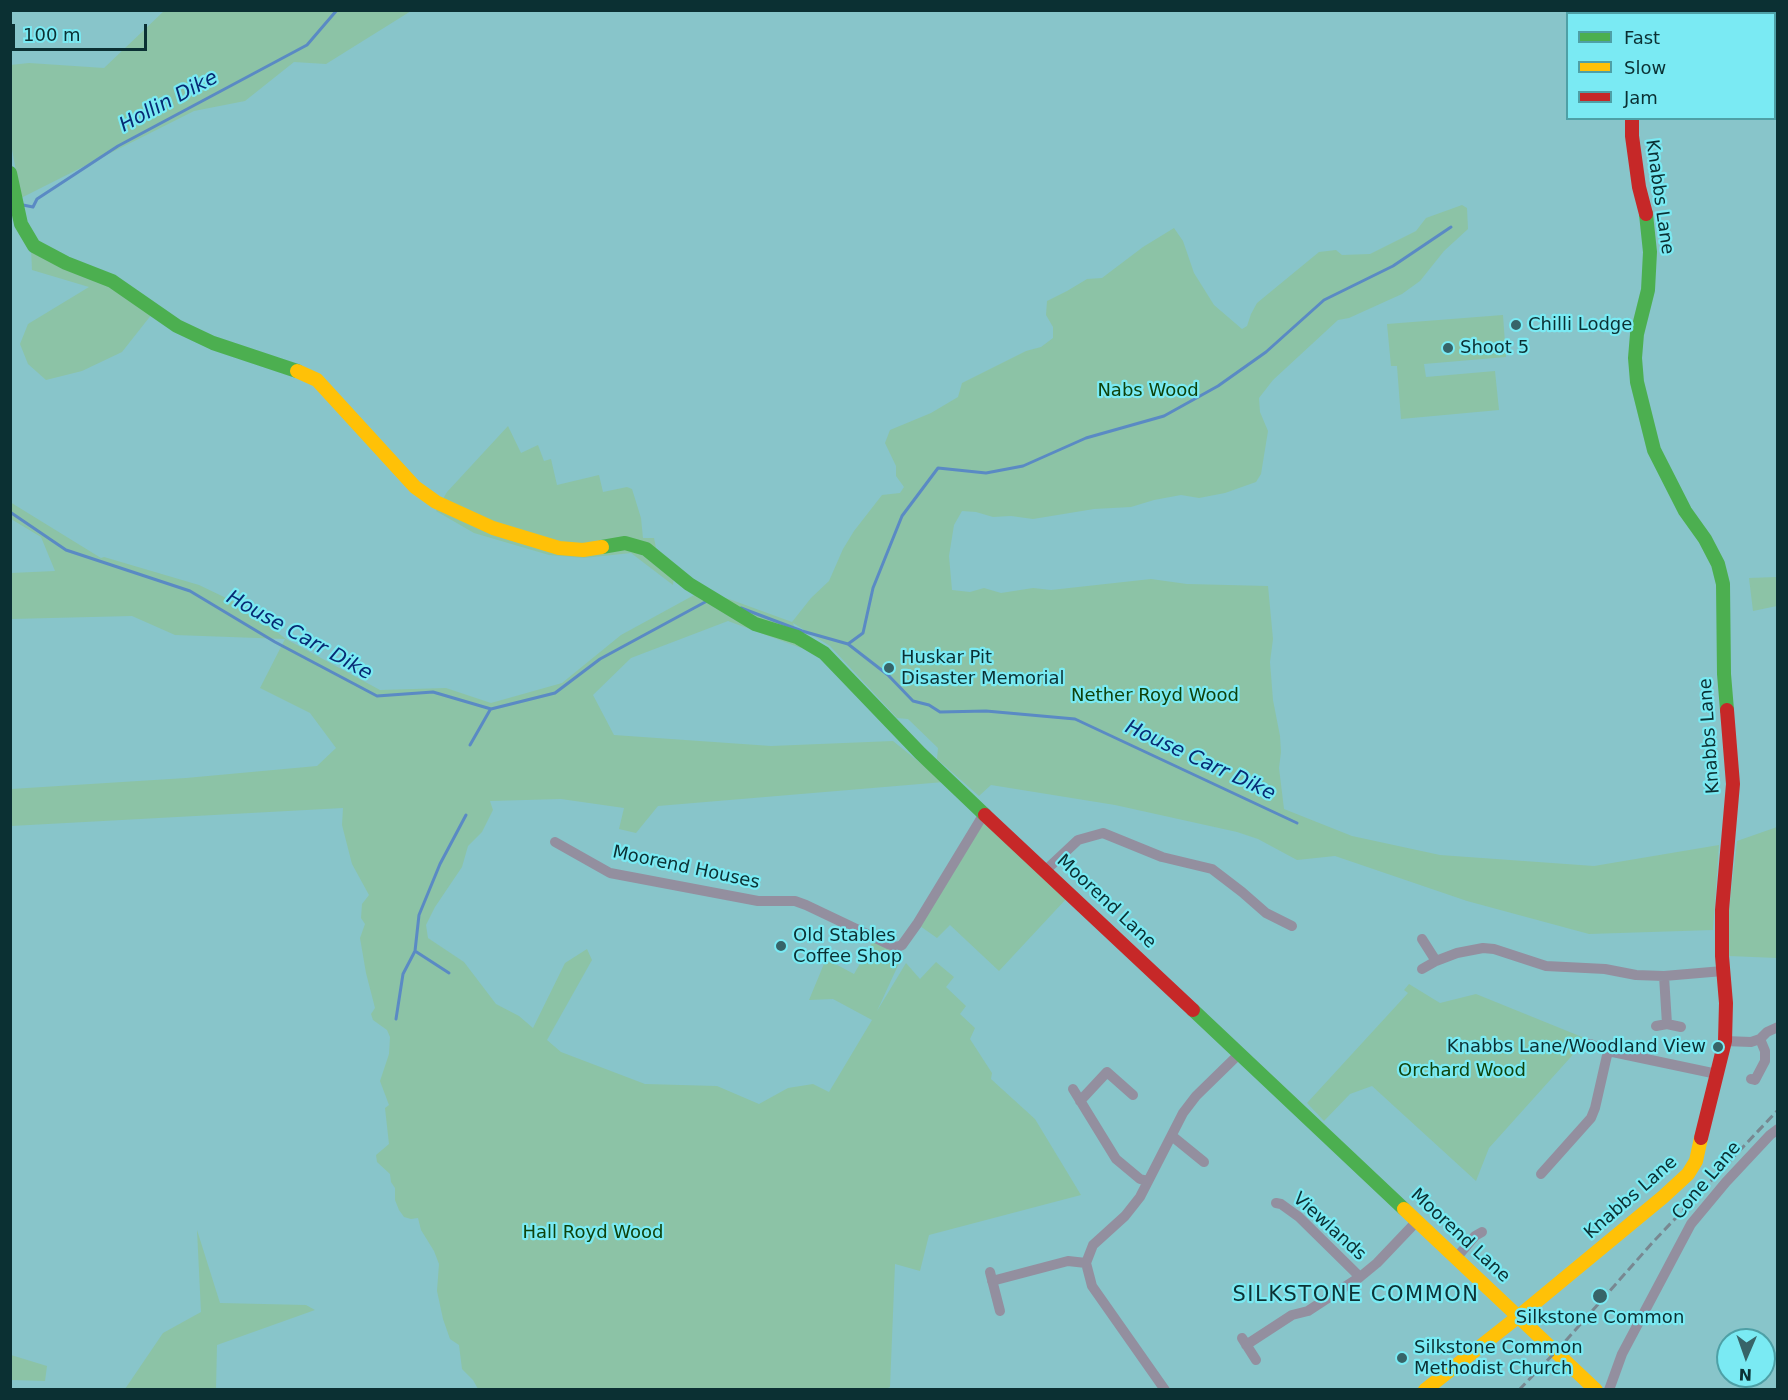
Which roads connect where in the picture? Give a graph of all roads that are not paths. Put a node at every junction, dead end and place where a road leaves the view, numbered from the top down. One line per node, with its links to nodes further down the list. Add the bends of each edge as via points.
1 (1632, 123): 10 (street, Knabbs Lane, via 1650,252 1648,290 1637,334 1636,382 1654,450 1718,564 1723,584 1724,674 1733,784 1722,910)
2 (10, 173): 3 (street, Moorend Lane, via 21,224 34,246 112,281 177,326 317,380 415,487 436,502 493,528 559,548 583,550 625,543 646,549 689,584 755,624 797,637 824,653 900,734)
3 (985, 812): 4 (street, Moorend Houses, via 917,924 897,947 795,901 758,901 610,873); 5 (street, Moorend Lane)
4 (555, 842)
5 (1046, 870): 6 (street, via 1078,840 1103,833 1162,857 1212,869 1266,914); 18 (street, Moorend Lane)
6 (1292, 926)
7 (1422, 939): 8 (street)
8 (1436, 961): 9 (street); 11 (street, via 1483,948 1546,966)
9 (1422, 969)
10 (1723, 971): 11 (street); 15 (street, Knabbs Lane)
11 (1664, 976): 12 (street, via 1662,1025)
12 (1681, 1027)
13 (1778, 1027): 14 (street)
14 (1760, 1039): 15 (street); 20 (street, via 1765,1061 1755,1080)
15 (1725, 1041): 19 (street, Knabbs Lane)
16 (1590, 1044): 17 (street)
17 (1608, 1051): 19 (street); 27 (street, via 1591,1118)
18 (1240, 1053): 25 (street, via 1196,1096); 30 (street, Moorend Lane)
19 (1717, 1074): 36 (street, Knabbs Lane, via 1696,1161 1688,1174)
20 (1750, 1079)
21 (1073, 1089): 23 (street)
22 (1133, 1095): 23 (street, via 1107,1072)
23 (1080, 1101): 28 (street, via 1116,1159)
24 (1777, 1129): 41 (street, Cone Lane, via 1690,1224 1622,1354)
25 (1172, 1136): 26 (street); 28 (street)
26 (1204, 1162)
27 (1541, 1174)
28 (1148, 1181): 33 (street, via 1132,1208 1093,1245)
29 (1276, 1203): 34 (street, Viewlands, via 1299,1217)
30 (1418, 1221): 32 (street, Moorend Lane); 34 (street, Viewlands)
31 (1482, 1232): 32 (street)
32 (1456, 1257): 36 (street, Moorend Lane)
33 (1086, 1263): 35 (street, via 1068,1261 991,1277); 38 (street, via 1092,1286)
34 (1360, 1276): 37 (street, Viewlands, via 1308,1311 1244,1342)
35 (1001, 1304)
36 (1519, 1316): 39 (street, Knabbs Lane); 40 (street)
37 (1256, 1360)
38 (1165, 1389)
39 (1425, 1389)
40 (1596, 1389)
41 (1609, 1389)

